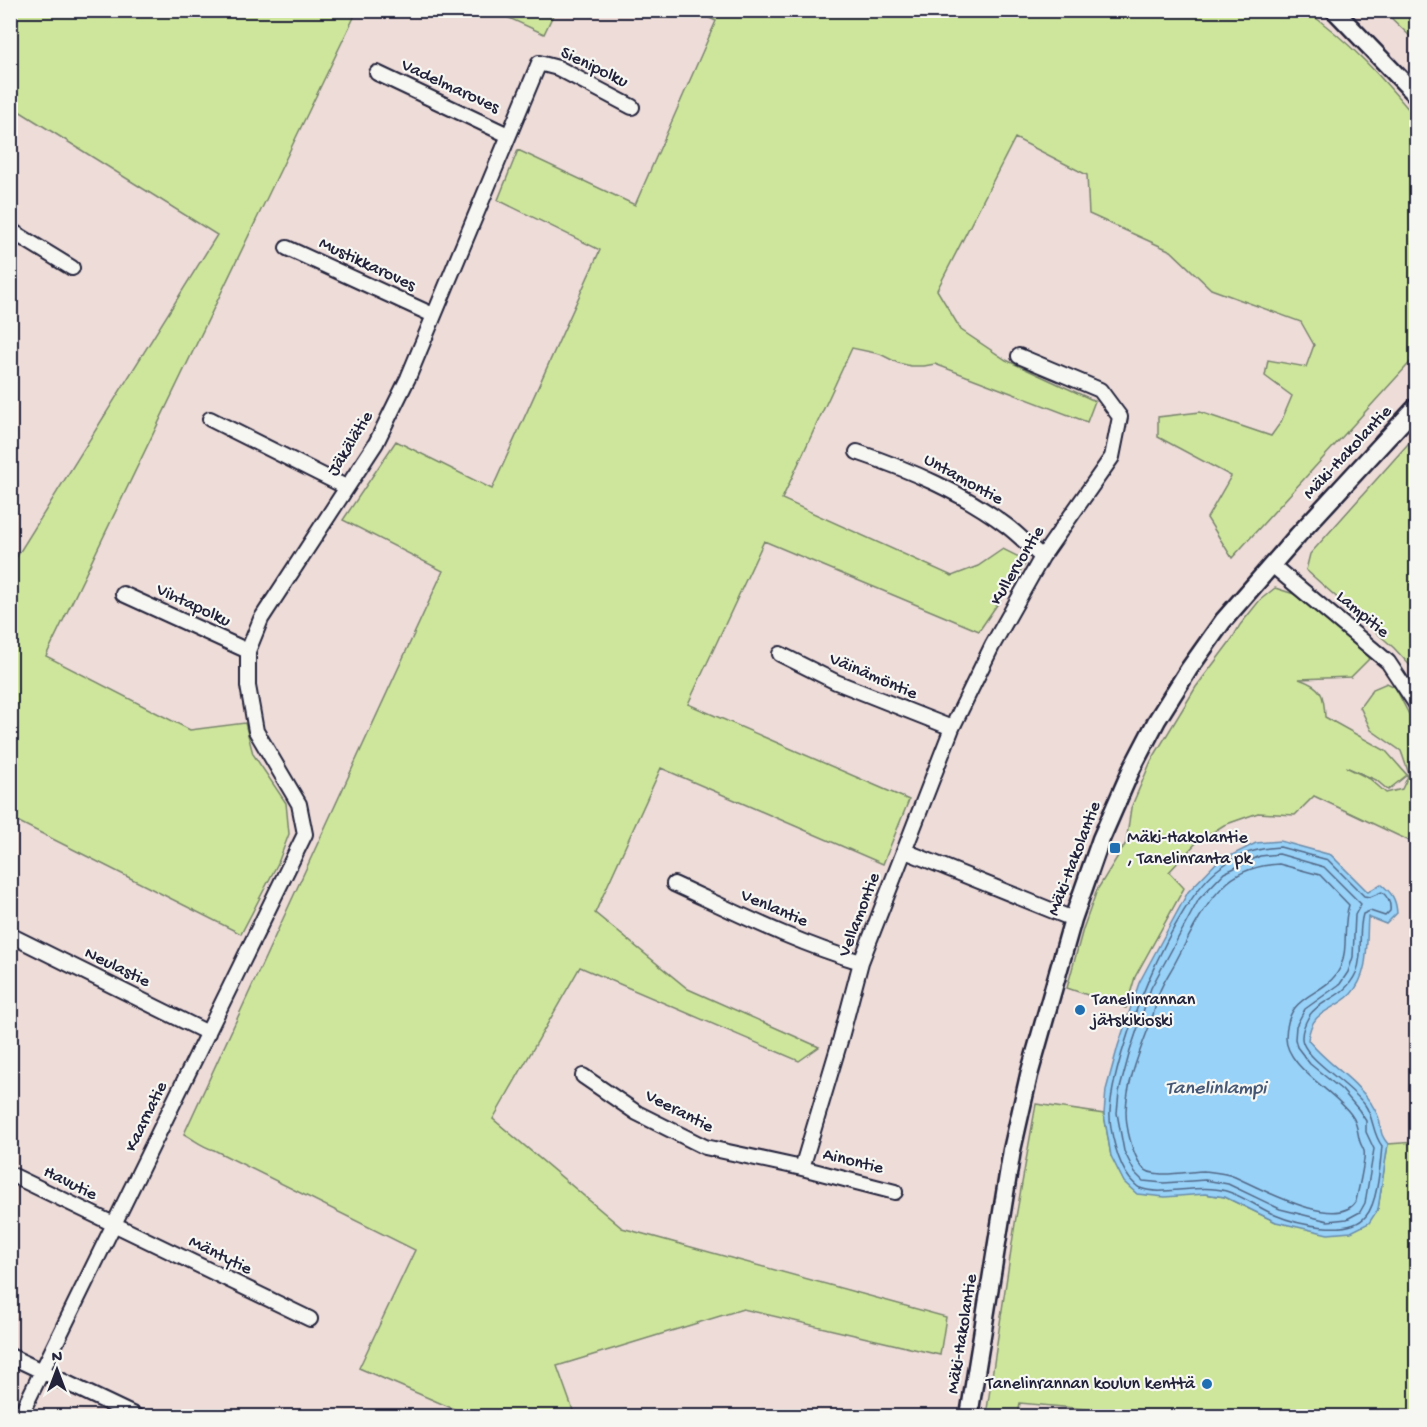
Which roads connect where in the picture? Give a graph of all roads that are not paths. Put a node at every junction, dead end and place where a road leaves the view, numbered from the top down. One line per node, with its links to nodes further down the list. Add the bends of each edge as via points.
1 (1334, 10): 4 (street)
2 (539, 63): 5 (street, Sienipolku, via 558,68); 6 (street, Jäkälätie)
3 (376, 72): 6 (street, Vadelmaroves)
4 (1416, 95)
5 (632, 107)
6 (508, 135): 10 (street, Jäkälätie)
7 (10, 230): 9 (street)
8 (287, 248): 10 (street, Mustikkaroves)
9 (72, 268)
10 (433, 315): 15 (street, Jäkälätie, via 376,443)
11 (1019, 356): 16 (street, Kullervontie, via 1100,390 1120,417 1112,457)
12 (1416, 407): 17 (street, Mäki-Hakolantie)
13 (210, 418): 15 (street)
14 (857, 452): 16 (street, Untamontie, via 900,466 949,490 1007,526)
15 (346, 487): 19 (street, Jäkälätie, via 261,620)
16 (1042, 557): 22 (street, Kullervontie)
17 (1272, 565): 21 (street, Lampitie, via 1388,662); 26 (street, Mäki-Hakolantie, via 1223,621 1157,720 1101,838)
18 (123, 594): 19 (street, Vihtapolku)
19 (248, 651): 23 (street, Jäkälätie, via 248,686 256,731 299,804)
20 (780, 654): 22 (street, Väinämöntie, via 836,682)
21 (1416, 704)
22 (952, 728): 24 (street, Kullervontie)
23 (305, 834): 29 (street, Kaarnatie)
24 (905, 851): 26 (street); 28 (street, Vellamontie)
25 (674, 884): 28 (street, Venlantie, via 834,954)
26 (1073, 919): 40 (street, Mäki-Hakolantie, via 1012,1150)
27 (10, 935): 29 (street, Neulastie)
28 (861, 962): 31 (street, Vellamontie)
29 (208, 1033): 34 (street, Kaarnatie)
30 (583, 1076): 31 (street, Veerantie, via 637,1113 705,1147)
31 (802, 1168): 33 (street, Ainontie)
32 (10, 1174): 34 (street, Havutie)
33 (895, 1192)
34 (114, 1226): 35 (street, Mäntytie); 37 (street, Kaarnatie)
35 (310, 1319)
36 (10, 1356): 37 (street)
37 (44, 1372): 38 (street, Kaarnatie); 39 (street)
38 (20, 1416)
39 (136, 1416)
40 (969, 1416)

